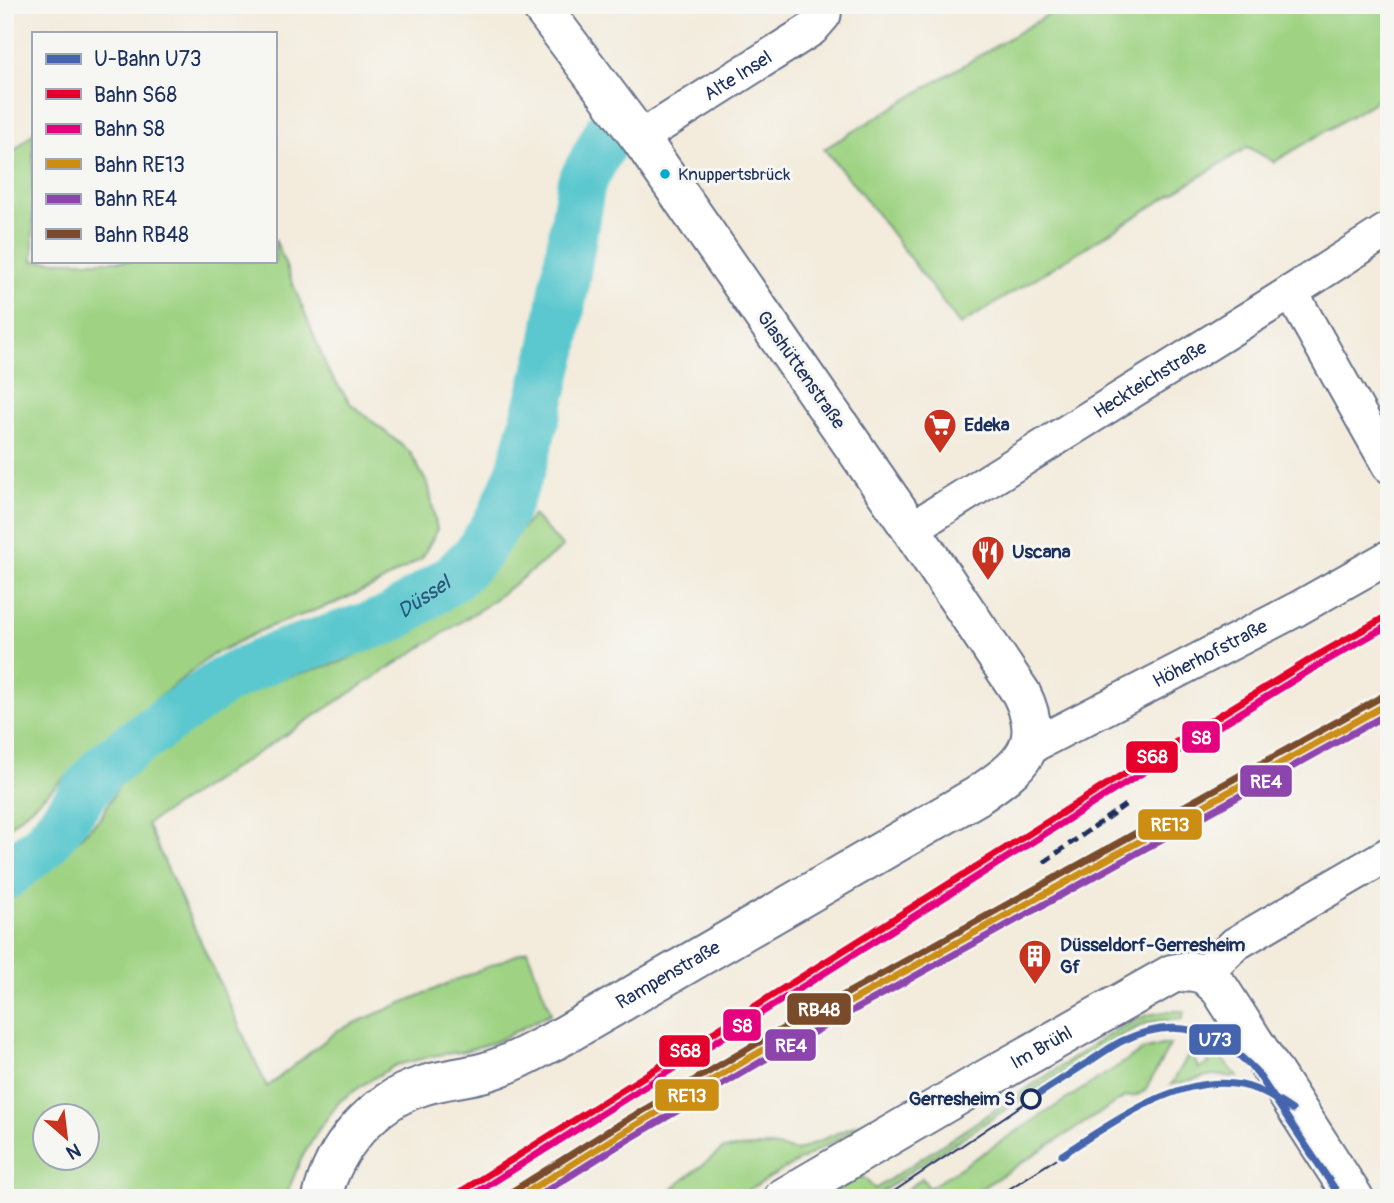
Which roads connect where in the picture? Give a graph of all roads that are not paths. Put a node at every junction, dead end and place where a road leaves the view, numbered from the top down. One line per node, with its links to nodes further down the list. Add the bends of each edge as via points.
1 (540, 5): 3 (main road, Glashüttenstraße)
2 (825, 5): 3 (street, Alte Insel, via 824,15 812,29)
3 (640, 138): 7 (main road, Glashüttenstraße)
4 (1389, 229): 5 (street, Heckteichstraße)
5 (1291, 292): 6 (street); 7 (street, Heckteichstraße)
6 (1389, 466)
7 (911, 529): 9 (main road, Glashüttenstraße, via 1021,694 1031,723)
8 (1389, 557): 9 (street, Höherhofstraße)
9 (1028, 748): 12 (main road, Rampenstraße, via 1005,777 977,796 563,1036 488,1071 404,1092 355,1132 337,1159)
10 (1389, 854): 11 (street, via 1235,944)
11 (1199, 973): 13 (main road, Im Brühl, via 1179,972 1163,979); 14 (main road, via 1213,981 1231,1006)
12 (322, 1198)
13 (783, 1198)
14 (1354, 1198)

